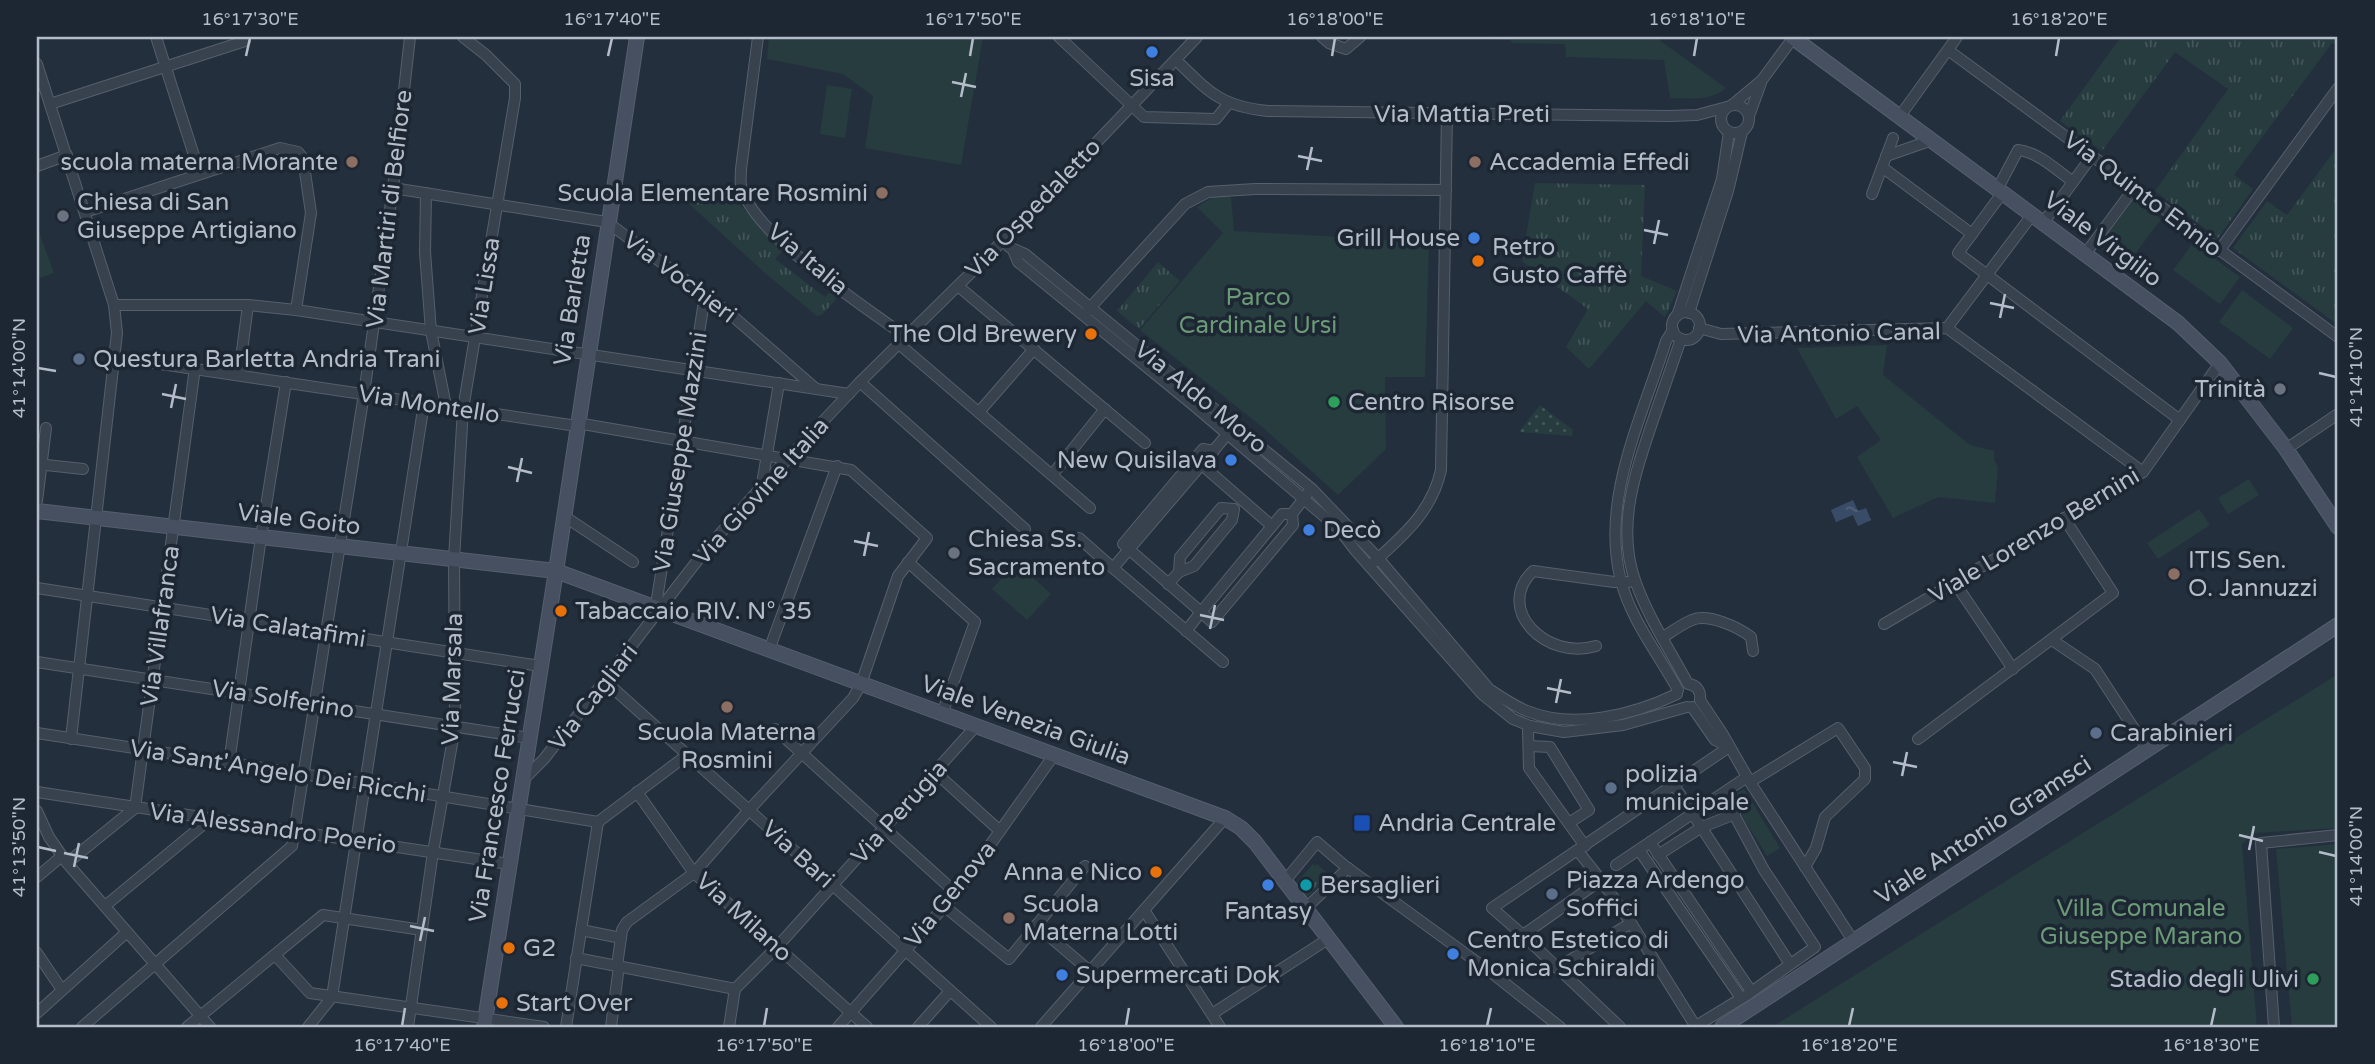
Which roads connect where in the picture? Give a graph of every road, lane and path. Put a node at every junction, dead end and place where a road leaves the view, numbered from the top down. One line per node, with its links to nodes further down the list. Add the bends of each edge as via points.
1 (156, 37): 16 (street)
2 (410, 37): 38 (street, Via Martiri di Belfiore)
3 (463, 37): 43 (street, Via Lissa, via 515,84)
4 (637, 37): 46 (main road, Via Barletta)
5 (758, 37): 68 (street, Via Italia, via 741,169 746,198 792,252)
6 (1059, 37): 21 (street)
7 (1197, 37): 14 (street, Via Ospedaletto)
8 (1322, 37): 9 (street, via 1346,49)
9 (1360, 37)
10 (1793, 37): 17 (street); 26 (main road, Viale Virgilio)
11 (1957, 37): 13 (street)
12 (245, 41): 16 (street)
13 (1948, 50): 26 (street); 32 (street, Via Quinto Ennio)
14 (1175, 60): 20 (street, Via Mattia Preti); 21 (street, Via Ospedaletto)
15 (37, 64): 19 (street)
16 (166, 67): 19 (street); 35 (street)
17 (1762, 80): 22 (street); 25 (street)
18 (2338, 88): 49 (street)
19 (50, 104): 31 (street)
20 (1228, 104): 21 (street, via 1216,119 1144,117); 23 (street, Via Mattia Preti, via 1268,111)
21 (1130, 105): 48 (street, Via Ospedaletto)
22 (1729, 106): 24 (street, Via Mattia Preti); 25 (street, via 1741,106); 27 (street, via 1721,115)
23 (1447, 114): 24 (street, Via Mattia Preti); 39 (street)
24 (1697, 115): 27 (street, Via Mattia Preti)
25 (1749, 116): 28 (street)
26 (1900, 116): 30 (main road, Viale Virgilio)
27 (1725, 128): 28 (street); 59 (street, via 1718,192)
28 (1742, 132): 58 (street)
29 (1893, 138): 33 (street)
30 (1932, 139): 33 (street); 40 (main road, Viale Virgilio)
31 (67, 155): 34 (street); 44 (street)
32 (2092, 156): 36 (street); 37 (street, Via Quinto Ennio)
33 (1884, 162): 42 (street); 47 (street)
34 (37, 166)
35 (200, 174): 44 (street); 56 (street, via 280,148 298,152 303,158 311,214)
36 (2073, 182): 40 (street, via 2050,164 2018,150); 45 (street)
37 (2135, 187): 49 (street, Via Quinto Ennio); 50 (street)
38 (393, 188): 41 (street); 60 (street, Via Martiri di Belfiore)
39 (1446, 190): 57 (street, via 1208,192 1185,204); 128 (street, via 1441,470 1421,516)
40 (2001, 190): 45 (main road, Viale Virgilio); 47 (street)
41 (426, 193): 43 (street); 64 (street)
42 (1871, 194)
43 (497, 204): 46 (street); 66 (street, Via Lissa)
44 (85, 212): 54 (street)
45 (2038, 219): 50 (main road, Viale Virgilio); 51 (street)
46 (607, 222): 53 (street, Via Vochieri); 70 (main road, Via Barletta)
47 (1972, 234): 51 (street, via 1958,253)
48 (1002, 241): 52 (street, Via Ospedaletto); 57 (street, Via Aldo Moro, via 1018,262)
49 (2219, 251): 65 (street, Via Quinto Ennio)
50 (2086, 253): 72 (main road, Viale Virgilio, via 2178,323)
51 (1987, 275): 62 (street); 88 (street)
52 (958, 286): 68 (street, Via Ospedaletto); 69 (street)
53 (705, 295): 74 (street, Via Giuseppe Mazzini); 79 (street, Via Vochieri)
54 (114, 305): 55 (street); 71 (street)
55 (248, 305): 56 (street); 75 (street)
56 (296, 310): 60 (street)
57 (1088, 311): 91 (street, Via Aldo Moro)
58 (1689, 313): 59 (street); 61 (street, via 1696,317)
59 (1677, 316): 63 (street)
60 (374, 323): 64 (street); 80 (street, Via Martiri di Belfiore)
61 (1699, 328): 62 (street, Via Antonio Canal, via 1721,334); 67 (street, via 1693,338)
62 (1947, 328): 102 (street, Via Antonio Canal)
63 (1673, 330): 67 (street); 134 (street, via 1623,471 1615,509)
64 (431, 331): 66 (street); 83 (street)
65 (2338, 337)
66 (476, 338): 70 (street); 84 (street, Via Lissa)
67 (1681, 339): 132 (street, via 1634,476 1627,511 1628,552)
68 (903, 341): 76 (street, Via Ospedaletto); 86 (street, Via Italia)
69 (1034, 349): 85 (street); 86 (street)
70 (587, 353): 74 (street); 89 (main road, Via Barletta)
71 (114, 357): 73 (street, Via Montello); 114 (street)
72 (2220, 363): 88 (street, Viale Lorenzo Bernini); 94 (main road, Viale Virgilio)
73 (195, 368): 75 (street, Via Montello); 117 (street, Via Villafranca)
74 (693, 369): 78 (street); 92 (street, Via Giuseppe Mazzini)
75 (239, 374): 77 (street, Via Montello)
76 (863, 379): 81 (street, Via Giovine Italia); 119 (street)
77 (286, 382): 80 (street, Via Montello); 120 (street)
78 (779, 383): 79 (street); 96 (street)
79 (816, 388): 81 (street)
80 (364, 394): 82 (street, Via Montello); 122 (street, Via Martiri di Belfiore)
81 (849, 394): 97 (street, Via Giovine Italia)
82 (424, 403): 83 (street, Via Montello); 124 (street)
83 (446, 406): 84 (street, Via Montello)
84 (463, 409): 89 (street, Via Montello); 125 (street, Via Lissa)
85 (1105, 409): 93 (street); 103 (street)
86 (979, 412): 103 (street, Via Italia)
87 (2338, 415): 94 (street)
88 (2180, 420): 102 (street, Viale Lorenzo Bernini)
89 (577, 425): 92 (street, Via Montello); 113 (main road, Via Barletta)
90 (46, 428): 98 (street)
91 (1231, 429): 95 (street); 105 (street, Via Aldo Moro); 106 (street, Via Aldo Moro)
92 (682, 441): 96 (street, Via Montello); 133 (street, Via Giuseppe Mazzini)
93 (1145, 443)
94 (2286, 449): 118 (main road, Viale Virgilio)
95 (1214, 451): 99 (street); 123 (street, via 1203,449 1123,544)
96 (767, 454): 97 (street, Via Montello); 104 (street)
97 (788, 457): 100 (street, Via Montello); 104 (street, Via Giovine Italia)
98 (39, 465): 101 (street); 108 (street)
99 (1202, 465): 107 (street); 123 (street)
100 (838, 466): 127 (street, via 851,470 927,538); 152 (street)
101 (83, 470)
102 (2143, 472): 115 (street, Viale Lorenzo Bernini)
103 (1052, 475): 109 (street, Via Italia)
104 (762, 486): 138 (street, Via Giovine Italia)
105 (1312, 489): 106 (street); 128 (street, Via Aldo Moro)
106 (1304, 498): 112 (street); 128 (street, Via Aldo Moro)
107 (1242, 500): 110 (street); 116 (street)
108 (37, 501)
109 (1090, 508)
110 (1234, 509): 131 (street, via 1233,520 1194,566); 131 (street, via 1220,508 1180,557)
111 (37, 510): 114 (main road, Viale Goito)
112 (1292, 514): 116 (street, via 1282,514); 142 (street, via 1293,525 1212,622)
113 (564, 516): 126 (street); 130 (main road, Via Barletta)
114 (97, 518): 117 (main road, Viale Goito); 139 (street)
115 (2064, 518): 135 (street, Viale Lorenzo Bernini); 149 (street, via 2113,593)
116 (1272, 526): 142 (street)
117 (174, 527): 120 (main road, Viale Goito); 140 (street, Via Villafranca)
118 (2338, 527)
119 (1025, 529)
120 (261, 537): 122 (main road, Viale Goito); 143 (street)
121 (1079, 538): 129 (street)
122 (338, 546): 124 (main road, Viale Goito); 147 (street, Via Martiri di Belfiore)
123 (1129, 550): 129 (street); 136 (street)
124 (402, 554): 125 (main road, Viale Goito); 150 (street)
125 (454, 559): 130 (main road, Viale Goito); 154 (street, Via Marsala)
126 (632, 562)
127 (908, 562): 162 (street, via 898,576); 168 (street, via 975,622)
128 (1374, 562): 163 (street, via 1489,689 1528,712 1565,720 1601,718 1652,705); 170 (street, via 1482,694 1513,719)
129 (1113, 568): 146 (street)
130 (556, 571): 141 (main road, Viale Venezia Giulia); 157 (main road, Via Francesco Ferrucci)
131 (1179, 572): 136 (street)
132 (1635, 581): 134 (street); 148 (street)
133 (659, 583): 138 (street); 141 (street, Via Giuseppe Mazzini)
134 (1622, 583): 151 (street, via 1533,571 1525,579 1521,608 1536,634 1555,647 1577,650); 163 (street, via 1642,629)
135 (1955, 583): 144 (street, Viale Lorenzo Bernini); 159 (street)
136 (1168, 584): 142 (street)
137 (37, 587): 139 (street, Via Calatafimi)
138 (676, 588): 141 (street, Via Giovine Italia)
139 (88, 596): 140 (street, Via Calatafimi); 158 (street)
140 (163, 607): 143 (street, Via Calatafimi); 160 (street, Via Villafranca)
141 (660, 610): 152 (main road, Viale Venezia Giulia); 161 (street, Via Cagliari)
142 (1201, 612): 146 (street)
143 (249, 621): 147 (street, Via Calatafimi); 164 (street)
144 (1884, 624)
145 (2338, 625): 180 (main road, Viale Antonio Gramsci)
146 (1186, 631): 156 (street)
147 (327, 633): 150 (street, Via Calatafimi); 165 (street, Via Martiri di Belfiore)
148 (1662, 638): 153 (street, via 1695,618 1715,620 1739,627 1751,637); 163 (street)
149 (2052, 640): 159 (street); 180 (street, via 2095,669)
150 (388, 643): 154 (street, Via Calatafimi); 167 (street)
151 (1596, 646)
152 (769, 650): 162 (main road, Viale Venezia Giulia)
153 (1753, 651)
154 (454, 653): 157 (street, Via Calatafimi); 171 (street, Via Marsala)
155 (37, 662): 158 (street, Via Solferino)
156 (1223, 662)
157 (540, 666): 175 (main road, Via Francesco Ferrucci)
158 (80, 668): 160 (street, Via Solferino); 174 (street)
159 (2013, 668): 176 (street)
160 (152, 680): 164 (street, Via Solferino); 179 (street, Via Villafranca)
161 (605, 681): 182 (street, Via Bari); 188 (street, Via Cagliari)
162 (861, 684): 168 (main road, Viale Venezia Giulia); 181 (street)
163 (1681, 689): 166 (street, via 1679,703); 166 (street, via 1697,687)
164 (239, 692): 165 (street, Via Solferino); 184 (street)
165 (316, 704): 167 (street, Via Solferino); 186 (street, Via Martiri di Belfiore)
166 (1693, 705): 170 (street, via 1598,729 1564,732); 178 (street, via 1722,733)
167 (377, 714): 171 (street, Via Solferino); 189 (street)
168 (942, 714): 169 (main road, Viale Venezia Giulia)
169 (976, 726): 183 (main road, Viale Venezia Giulia); 185 (street, Via Perugia)
170 (1530, 726): 177 (street)
171 (455, 727): 175 (street, Via Solferino); 194 (street, Via Marsala)
172 (775, 729): 181 (street)
173 (37, 733): 174 (street, Via Sant'Angelo Dei Ricchi)
174 (71, 738): 179 (street, Via Sant'Angelo Dei Ricchi)
175 (530, 738): 188 (main road, Via Francesco Ferrucci)
176 (1918, 739)
177 (1529, 746): 204 (street, via 1529,768); 204 (street, via 1550,747 1589,810)
178 (1729, 747): 187 (street); 190 (street)
179 (143, 750): 184 (street, Via Sant'Angelo Dei Ricchi); 195 (street, Via Villafranca)
180 (2148, 750): 241 (main road, Viale Antonio Gramsci)
181 (802, 753): 197 (street); 206 (street)
182 (688, 755): 192 (street); 197 (street, Via Bari)
183 (1054, 755): 201 (main road, Viale Venezia Giulia); 208 (street, Via Genova)
184 (229, 763): 186 (street, Via Sant'Angelo Dei Ricchi)
185 (935, 772): 206 (street, Via Perugia); 208 (street)
186 (304, 774): 189 (street, Via Sant'Angelo Dei Ricchi); 207 (street, Via Martiri di Belfiore)
187 (1749, 780): 193 (street); 221 (street); 221 (street, via 1838,728 1865,768 1865,779 1825,817)
188 (522, 781): 196 (main road, Via Francesco Ferrucci)
189 (367, 784): 194 (street, Via Sant'Angelo Dei Ricchi); 210 (street)
190 (1674, 785): 199 (street); 212 (street)
191 (37, 792): 195 (street, Via Alessandro Poerio)
192 (637, 792): 203 (street); 222 (street, Via Milano)
193 (1723, 793): 199 (street); 200 (street)
194 (442, 798): 196 (street, Via Sant'Angelo Dei Ricchi); 214 (street, Via Marsala)
195 (135, 808): 202 (street, Via Alessandro Poerio); 216 (street)
196 (518, 810): 203 (street, Via Sant'Angelo Dei Ricchi); 217 (main road, Via Francesco Ferrucci)
197 (749, 810): 222 (street); 226 (street, Via Bari)
198 (37, 811): 216 (street)
199 (1693, 814): 205 (street); 211 (street)
200 (1735, 814): 205 (street); 248 (street, Viale Antonio Gramsci, via 1764,870 1815,947)
201 (1225, 818): 225 (main road, Viale Venezia Giulia, via 1255,842); 231 (street)
202 (210, 819): 207 (street, Via Alessandro Poerio); 228 (street)
203 (598, 822): 236 (street)
204 (1569, 823): 212 (street)
205 (1702, 827): 215 (street); 248 (street)
206 (884, 829): 226 (street, Via Perugia); 227 (street)
207 (296, 831): 210 (street, Via Alessandro Poerio); 247 (street, via 292,846)
208 (1000, 831): 227 (street, Via Genova)
209 (2338, 835): 283 (street, via 2261,843)
210 (358, 841): 214 (street, Via Alessandro Poerio); 232 (street)
211 (1650, 842): 213 (street); 215 (street)
212 (1581, 848): 224 (street); 238 (street, via 1492,908)
213 (1639, 850): 218 (street); 256 (street)
214 (433, 852): 217 (street, Via Alessandro Poerio); 235 (street, Via Marsala)
215 (1658, 855): 256 (street)
216 (64, 859): 223 (street); 228 (street)
217 (509, 864): 262 (main road, Via Francesco Ferrucci)
218 (1616, 865)
219 (1085, 866): 234 (street)
220 (1347, 867): 225 (street, via 1317,842); 230 (street); 279 (street)
221 (1805, 867): 241 (street)
222 (694, 873): 239 (street, via 627,922); 242 (street, Via Milano)
223 (37, 877)
224 (1601, 880): 233 (street); 238 (street)
225 (1284, 882): 230 (main road, Viale Venezia Giulia)
226 (833, 885): 242 (street, Via Perugia); 243 (street, Via Bari)
227 (956, 893): 229 (street, Via Genova)
228 (105, 906): 237 (street)
229 (944, 906): 234 (street, via 1007,959); 243 (street, Via Genova)
230 (1305, 909): 240 (main road, Viale Venezia Giulia)
231 (1144, 910): 251 (street); 260 (street)
232 (345, 918): 235 (street); 245 (street, via 323,915); 255 (street)
233 (1631, 923): 250 (street); 281 (street)
234 (1036, 925): 251 (street)
235 (422, 930): 257 (street, Via Marsala)
236 (581, 930): 239 (street); 246 (street)
237 (127, 932): 247 (street); 253 (street)
238 (1523, 935): 250 (street)
239 (621, 938): 249 (street)
240 (1328, 939): 260 (street); 278 (main road, Viale Venezia Giulia)
241 (1854, 942): 256 (main road, Viale Antonio Gramsci)
242 (776, 947): 252 (street, Via Perugia); 259 (street, Via Milano)
243 (905, 950): 254 (street, Via Bari); 259 (street, Via Genova)
244 (37, 953): 253 (street)
245 (275, 955): 255 (street, via 310,993); 261 (street)
246 (576, 958): 249 (street); 269 (street)
247 (153, 964): 261 (street); 263 (street)
248 (1790, 964): 256 (street, Viale Antonio Gramsci)
249 (618, 966): 252 (street); 270 (street)
250 (1557, 968): 280 (street)
251 (1091, 972): 276 (street)
252 (735, 989): 271 (street)
253 (62, 990): 258 (street)
254 (950, 990): 274 (street); 275 (street, Via Bari)
255 (332, 997): 257 (street); 266 (street)
256 (1748, 998): 281 (street, Viale Antonio Gramsci); 282 (main road, Viale Antonio Gramsci)
257 (411, 1008): 262 (street); 267 (street, Via Marsala)
258 (37, 1013)
259 (850, 1013): 272 (street, Via Genova); 273 (street, Via Milano)
260 (1212, 1014): 277 (street)
261 (201, 1016): 264 (street); 265 (street)
262 (484, 1023): 268 (street)
263 (82, 1027)
264 (187, 1027)
265 (210, 1027)
266 (308, 1027)
267 (408, 1027)
268 (544, 1027)
269 (566, 1027)
270 (611, 1027)
271 (729, 1027)
272 (838, 1027)
273 (867, 1027)
274 (918, 1027)
275 (991, 1027)
276 (1041, 1027)
277 (1220, 1027)
278 (1396, 1027)
279 (1560, 1027)
280 (1620, 1027)
281 (1696, 1027)
282 (1722, 1027)
283 (2274, 1027)

